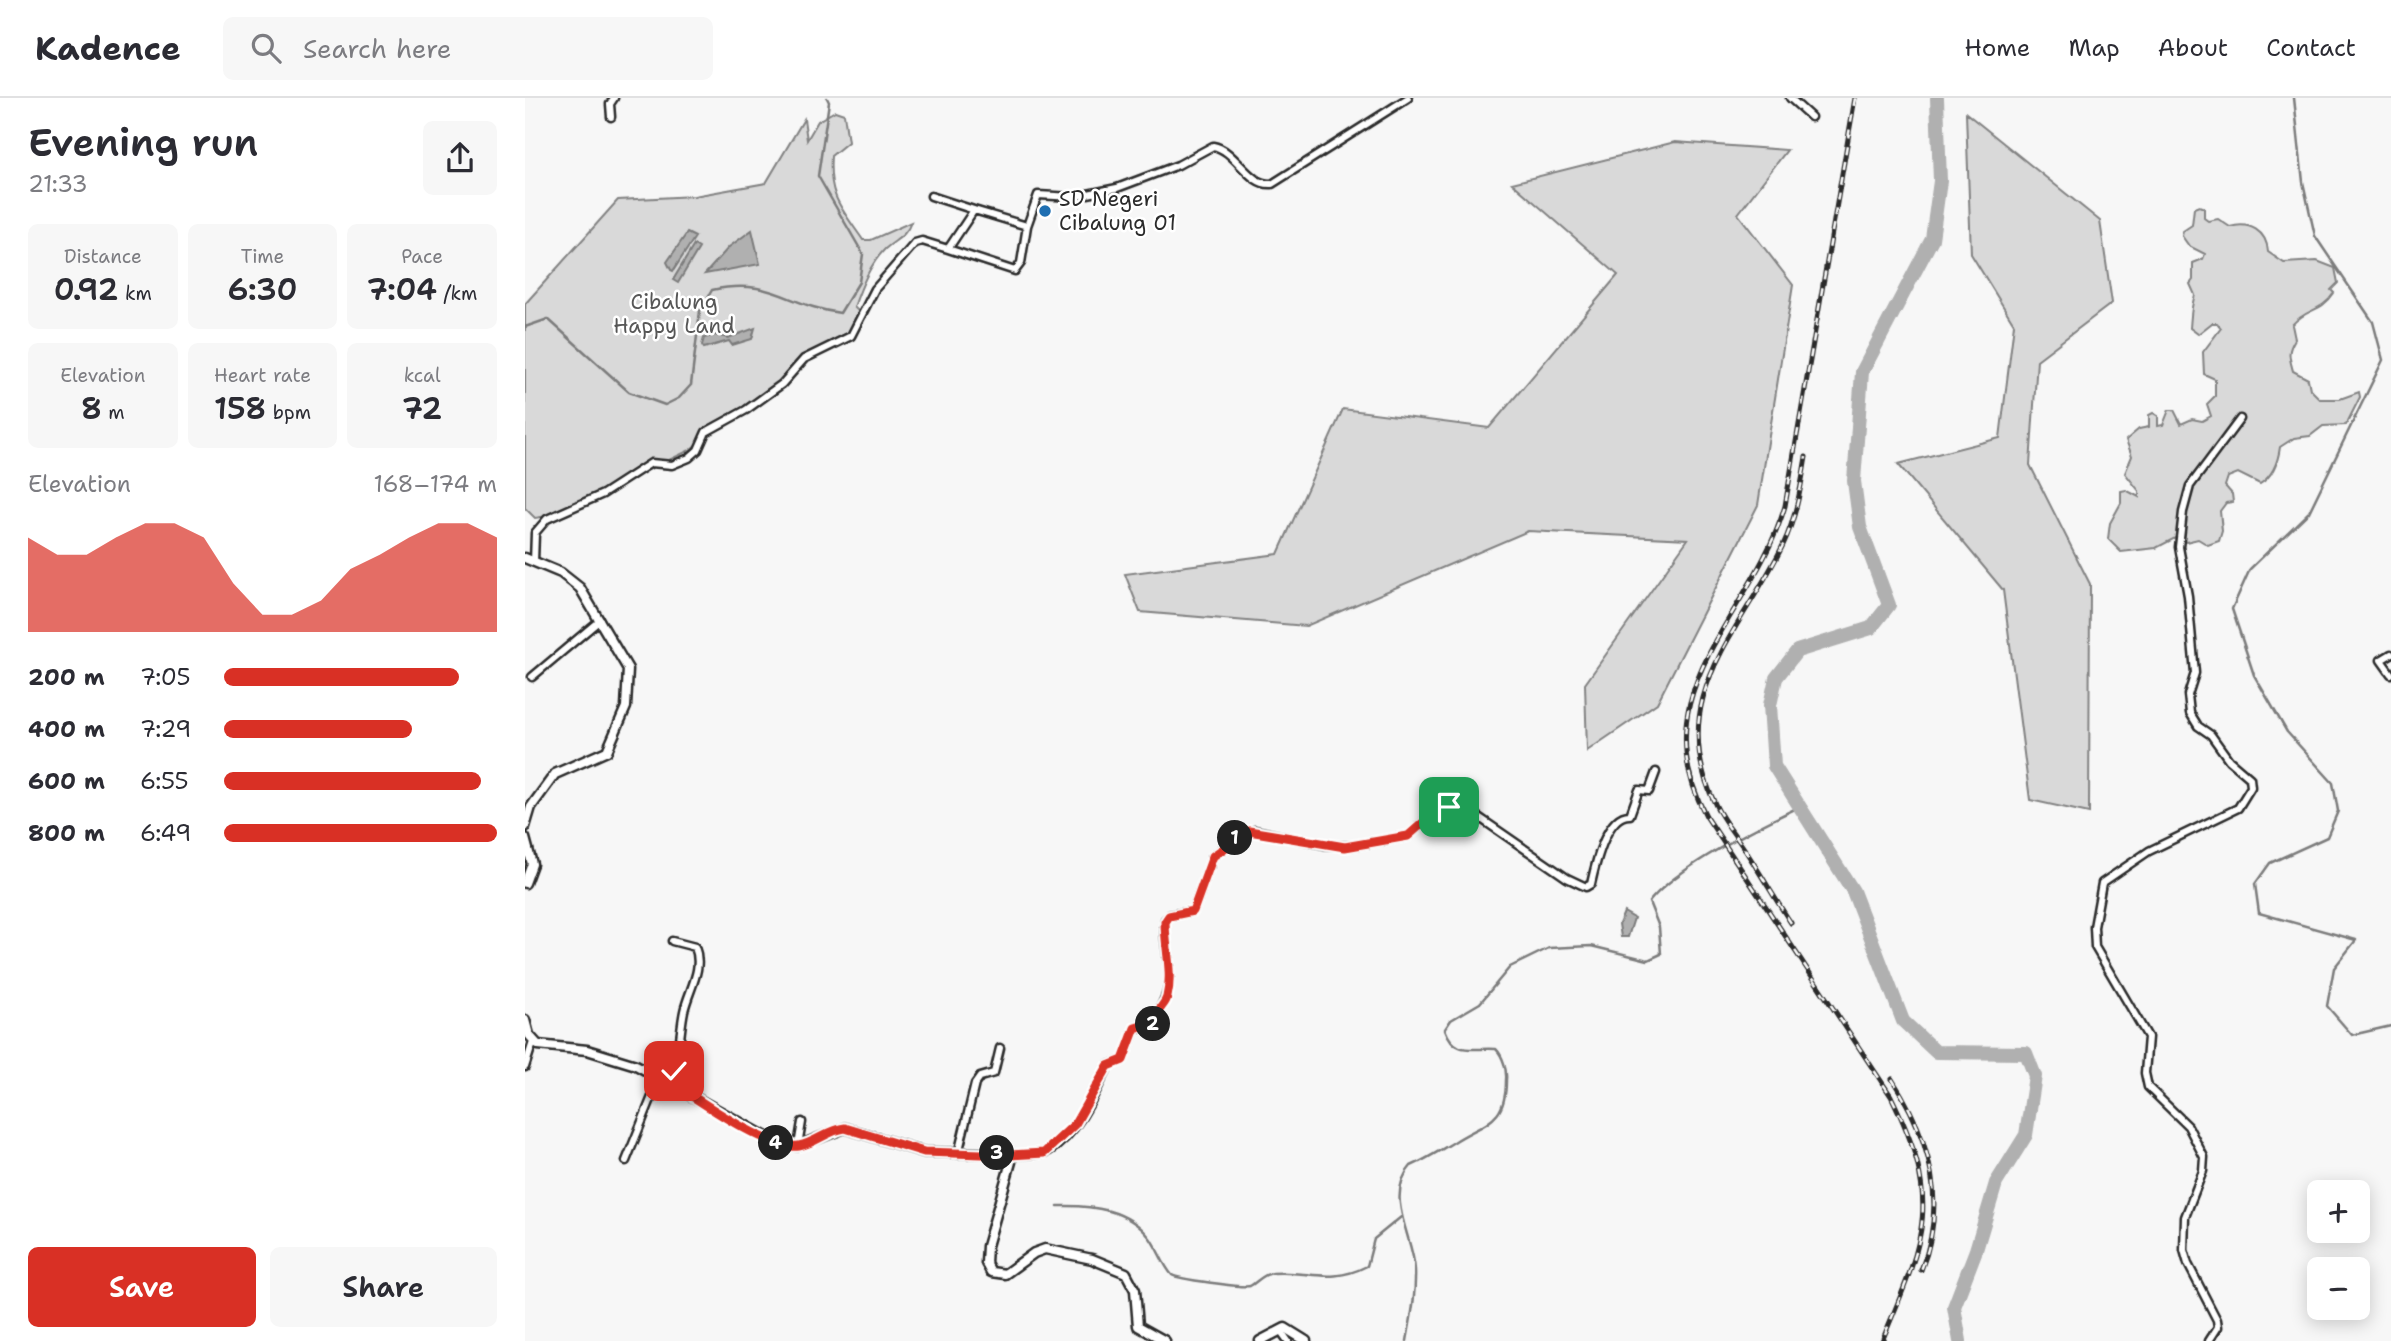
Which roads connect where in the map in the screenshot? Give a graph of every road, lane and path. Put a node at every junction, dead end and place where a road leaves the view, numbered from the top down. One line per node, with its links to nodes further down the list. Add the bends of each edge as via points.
1 (614, 98): 4 (street)
2 (1408, 98): 8 (street, via 1272,184 1259,181 1221,148 1212,146 1178,165 1117,188 1073,197 1038,195)
3 (1790, 98): 5 (street)
4 (611, 117)
5 (1811, 117)
6 (932, 196): 7 (street)
7 (974, 210): 8 (street); 9 (street)
8 (1027, 226): 9 (street, via 1021,263 1015,271)
9 (948, 249): 12 (street, via 915,243 875,289 851,336 807,356 782,384 706,432 694,455 672,465 651,463 603,494 542,523 534,538)
10 (2240, 419): 37 (street, via 2190,486 2179,547 2195,673 2188,695 2190,713 2197,726 2250,778 2251,787 2238,807 2148,851 2102,883 2093,933 2096,950 2148,1037 2148,1087 2188,1126 2204,1157 2184,1238 2188,1264 2217,1320)
11 (525, 558): 12 (street)
12 (534, 562): 13 (street, via 575,583)
13 (600, 620): 16 (street); 18 (street, via 629,672 626,709 605,752 550,779 529,810)
14 (2391, 654): 15 (street, via 2381,660)
15 (2391, 674)
16 (532, 677)
17 (1656, 772): 30 (street, via 1649,791 1639,790 1630,815 1620,818 1602,843 1591,884 1586,887 1480,818 1455,807 1434,813 1408,836 1352,846 1324,845 1255,830 1240,835 1213,856 1193,911 1165,920 1167,1000 1159,1007 1154,1023 1135,1028 1123,1060 1108,1066 1087,1107 1059,1142 1044,1153)
18 (525, 827)
19 (525, 838): 20 (street, via 532,864)
20 (525, 883)
21 (672, 941): 26 (street, via 695,947 698,954 677,1059)
22 (525, 1020): 23 (street)
23 (533, 1042): 25 (street); 26 (street, via 603,1054)
24 (1000, 1048): 29 (street, via 994,1073 980,1077 975,1084)
25 (525, 1067)
26 (664, 1079): 28 (street, via 767,1138); 31 (street)
27 (802, 1122): 28 (street)
28 (798, 1146): 29 (street, via 845,1128 917,1150)
29 (958, 1154): 30 (street)
30 (1010, 1155): 33 (street, via 987,1246 986,1263 991,1272 1005,1274 1045,1249 1118,1268 1134,1286 1139,1326)
31 (626, 1161)
32 (1280, 1330): 34 (street); 35 (street); 36 (street, via 1289,1329)
33 (1165, 1341)
34 (1260, 1341)
35 (1288, 1341)
36 (1306, 1341)
37 (2209, 1341)

